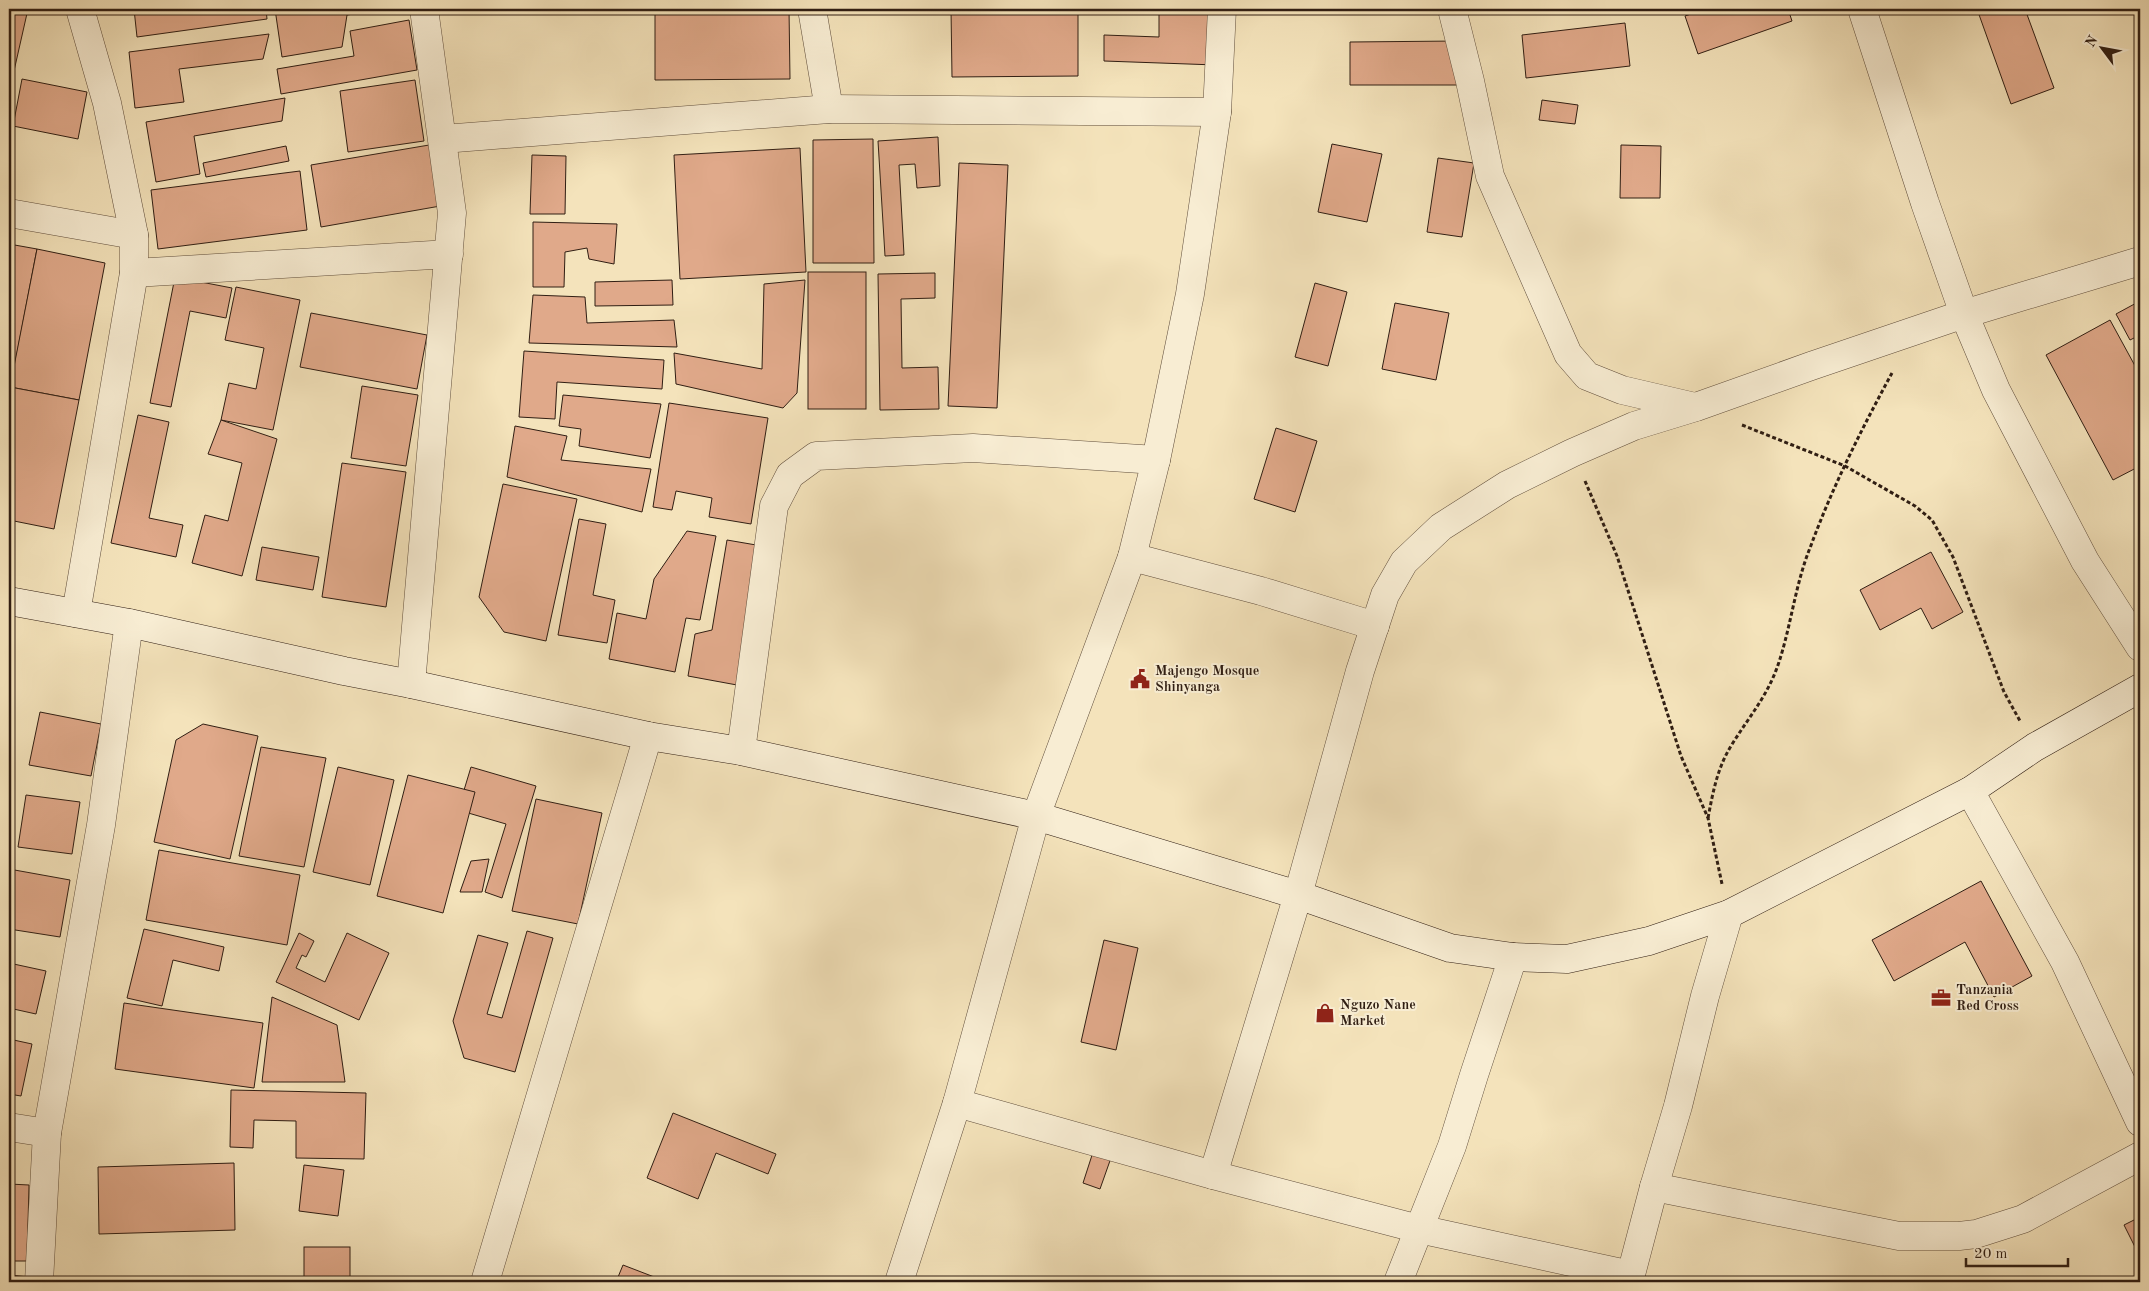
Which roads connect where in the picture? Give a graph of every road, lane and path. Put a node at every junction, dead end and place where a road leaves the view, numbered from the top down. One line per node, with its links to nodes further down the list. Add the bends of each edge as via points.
1 (80, 9): 11 (street, via 107,103)
2 (424, 9): 9 (street)
3 (812, 9): 7 (street)
4 (1222, 9): 8 (street)
5 (1452, 9): 17 (street, via 1490,176 1568,354 1587,376 1622,390)
6 (1862, 9): 15 (street)
7 (829, 109): 8 (street); 9 (street)
8 (1217, 112): 19 (street, via 1190,294)
9 (443, 139): 12 (street, via 452,213)
10 (9, 212): 11 (street)
11 (134, 235): 14 (street)
12 (449, 254): 14 (street); 27 (street)
13 (2140, 261): 15 (street)
14 (134, 273): 23 (street)
15 (1964, 314): 16 (street); 26 (street, via 1996,390 2085,561)
16 (1914, 331): 17 (street); 20 (path)
17 (1696, 407): 18 (street, via 1634,426); 20 (path)
18 (1572, 453): 25 (street, via 1507,485 1441,527 1404,562 1385,595); 34 (path, via 1616,556 1681,756)
19 (1156, 460): 21 (street); 31 (street, via 972,448 816,456 790,475 774,506)
20 (1845, 466): 30 (path, via 1901,497 1932,520 1953,557 2004,692); 34 (path, via 1809,549 1778,665 1764,697 1731,746 1716,776)
21 (1132, 557): 25 (street, via 1261,591); 33 (street)
22 (9, 601): 23 (street)
23 (76, 613): 24 (street)
24 (129, 623): 27 (street); 41 (street, via 101,825)
25 (1375, 626): 35 (street)
26 (2140, 647)
27 (411, 684): 29 (street)
28 (2140, 688): 30 (street)
29 (648, 736): 31 (street); 48 (street)
30 (2035, 747): 32 (street)
31 (741, 751): 33 (street)
32 (1970, 791): 36 (street); 39 (street, via 2065,962)
33 (1036, 816): 35 (street); 38 (street)
34 (1708, 818): 36 (path)
35 (1298, 895): 37 (street, via 1450,948); 43 (street)
36 (1729, 914): 37 (street, via 1649,941 1568,959); 44 (street)
37 (1513, 957): 45 (street, via 1452,1146)
38 (957, 1103): 43 (street); 49 (street)
39 (2140, 1122)
40 (9, 1128): 41 (street)
41 (47, 1133): 47 (street)
42 (2140, 1156): 44 (street, via 2023,1219 1959,1236 1899,1236)
43 (1213, 1175): 45 (street)
44 (1654, 1187): 46 (street)
45 (1419, 1229): 46 (street); 50 (street)
46 (1630, 1278)
47 (39, 1282)
48 (485, 1282)
49 (899, 1282)
50 (1398, 1282)

